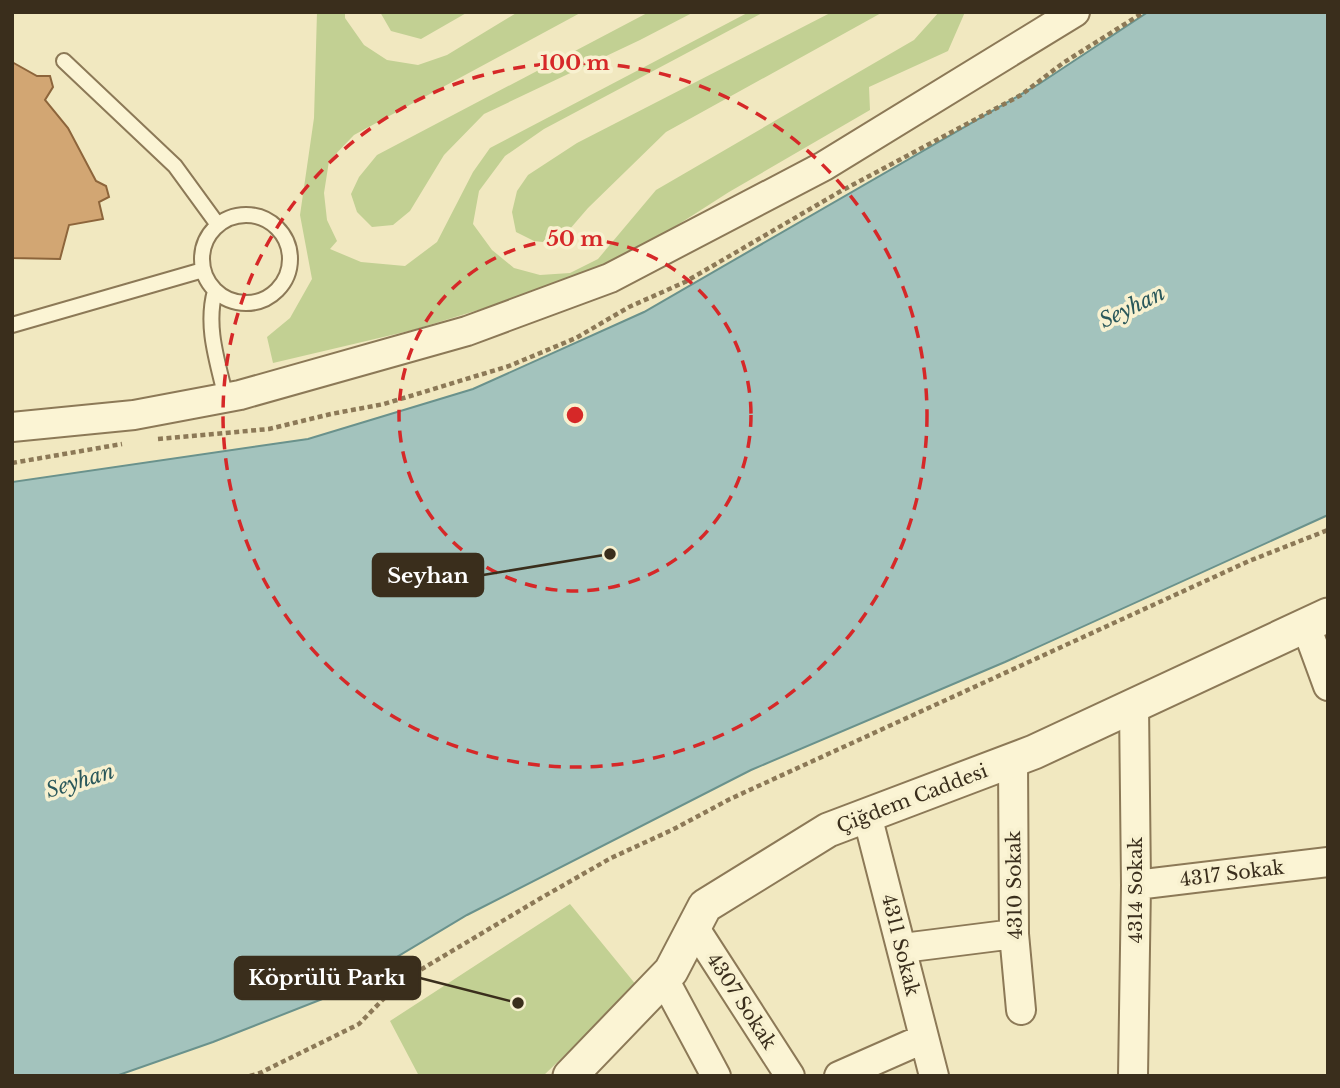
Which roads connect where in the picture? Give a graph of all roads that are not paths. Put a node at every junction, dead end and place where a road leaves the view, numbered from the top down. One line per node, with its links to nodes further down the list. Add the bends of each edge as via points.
1 (1075, 12): 7 (street, via 824,166 610,278 467,331)
2 (64, 61): 3 (lane, via 175,166)
3 (218, 225): 4 (lane, via 207,238); 5 (lane, via 239,216 262,217 276,225 290,253 290,268 284,283 260,302 244,304)
4 (203, 270): 5 (lane); 6 (lane)
5 (215, 291): 7 (lane, via 211,327)
6 (12, 325)
7 (226, 398): 8 (street, via 134,415)
8 (12, 427)
9 (1317, 620): 10 (street); 11 (street, Çiğdem Caddesi)
10 (1328, 686)
11 (1134, 705): 12 (street, Çiğdem Caddesi); 15 (street, 4314 Sokak)
12 (1013, 760): 13 (street, Çiğdem Caddesi); 17 (street, 4310 Sokak)
13 (867, 815): 16 (street, Çiğdem Caddesi, via 828,830 705,906); 18 (street, 4311 Sokak)
14 (1328, 862): 15 (street, 4317 Sokak)
15 (1136, 885): 27 (street, 4314 Sokak)
16 (694, 927): 19 (street, Çiğdem Caddesi); 24 (street, 4307 Sokak)
17 (1014, 934): 18 (street); 20 (street, 4310 Sokak)
18 (902, 948): 21 (street, 4311 Sokak)
19 (664, 979): 22 (street, Çiğdem Caddesi); 23 (street)
20 (1021, 1010)
21 (923, 1039): 25 (street); 26 (street, 4311 Sokak)
22 (570, 1076)
23 (716, 1076)
24 (790, 1076)
25 (839, 1076)
26 (934, 1076)
27 (1133, 1076)

